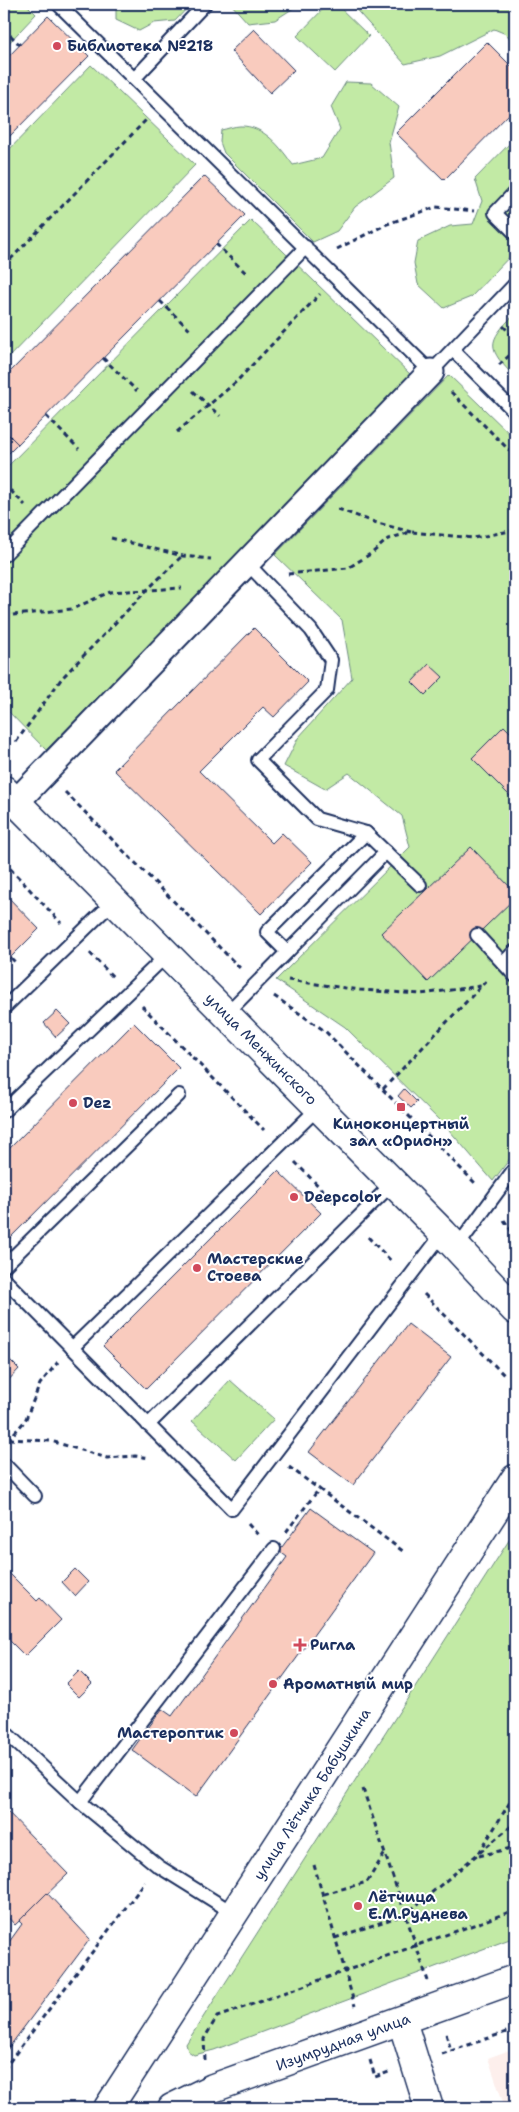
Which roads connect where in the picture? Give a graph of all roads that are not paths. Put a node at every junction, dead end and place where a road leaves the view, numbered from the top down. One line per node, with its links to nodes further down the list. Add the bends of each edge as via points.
1 (58, 4): 3 (lane)
2 (205, 4): 3 (lane)
3 (134, 79): 6 (lane)
4 (515, 192): 5 (lane, via 495,213)
5 (515, 233)
6 (306, 247): 9 (lane); 11 (lane)
7 (515, 284): 8 (lane)
8 (452, 350): 9 (lane); 10 (lane)
9 (438, 379): 12 (street, via 309,499)
10 (515, 412)
11 (4, 555)
12 (247, 563): 13 (street); 14 (lane, via 311,630 331,660 327,690 258,760 316,819)
13 (8, 802): 17 (main road, улица Менжинского)
14 (366, 833): 15 (lane); 20 (lane, via 267,932)
15 (386, 852): 16 (lane); 20 (lane)
16 (420, 885)
17 (114, 901): 21 (main road, улица Менжинского); 24 (lane)
18 (477, 935): 22 (lane)
19 (515, 951): 22 (lane)
20 (287, 952): 25 (lane)
21 (167, 955): 25 (main road, улица Менжинского); 28 (lane)
22 (503, 964): 23 (lane)
23 (515, 976)
24 (4, 1008)
25 (226, 1014): 27 (main road, улица Менжинского)
26 (179, 1095): 32 (lane)
27 (319, 1107): 30 (main road, улица Менжинского); 35 (lane)
28 (4, 1111)
29 (515, 1168): 31 (lane, via 490,1202)
30 (394, 1182): 31 (main road, улица Менжинского); 36 (lane)
31 (450, 1240): 34 (main road, улица Менжинского); 36 (lane, via 408,1278 232,1509)
32 (4, 1266)
33 (4, 1278): 35 (lane)
34 (515, 1310)
35 (72, 1348): 36 (lane)
36 (148, 1425)
37 (4, 1464): 39 (lane)
38 (515, 1479): 43 (main road, улица Лётчика Бабушкина)
39 (35, 1496)
40 (274, 1549): 42 (lane)
41 (4, 1731): 42 (lane)
42 (80, 1802): 43 (lane, via 158,1866)
43 (235, 1914): 46 (main road, улица Лётчика Бабушкина)
44 (515, 1979): 45 (main road, Изумрудная улица)
45 (402, 2021): 47 (main road, Изумрудная улица, via 213,2088); 48 (main road)
46 (108, 2108)
47 (172, 2108)
48 (429, 2108)

